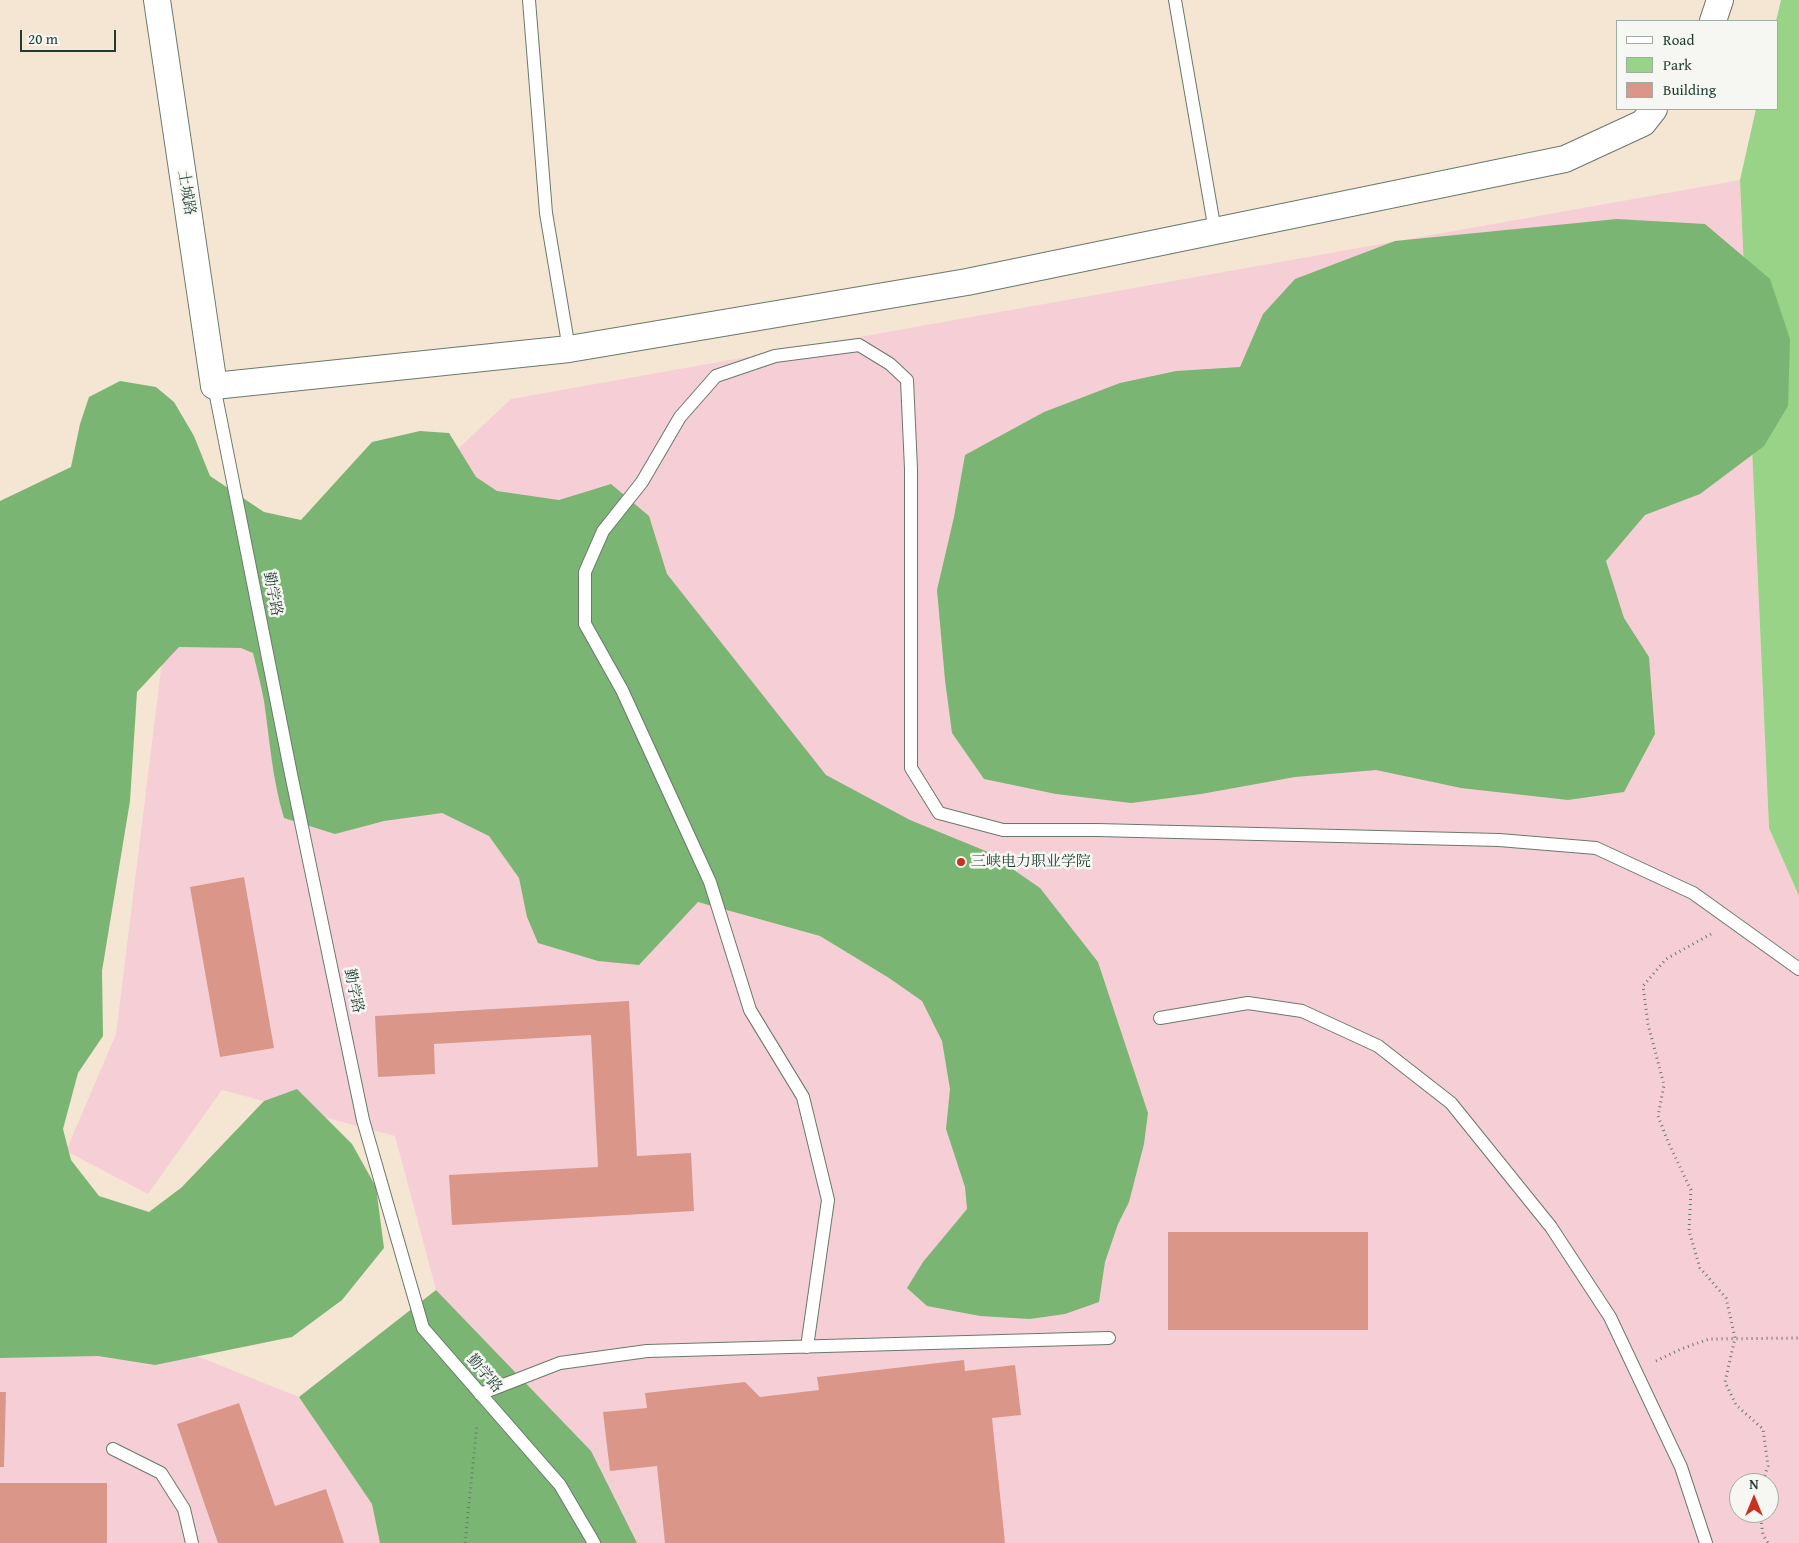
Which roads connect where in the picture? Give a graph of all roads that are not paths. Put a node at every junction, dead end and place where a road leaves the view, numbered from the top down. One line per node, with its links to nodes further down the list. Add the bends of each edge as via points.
1 (157, 0): 9 (street, 土城路)
2 (529, 0): 8 (lane, via 546,213)
3 (1175, 0): 7 (lane)
4 (1720, 0): 5 (street)
5 (1713, 20)
6 (1653, 110): 7 (street, via 1643,123 1565,159)
7 (1215, 231): 8 (street, via 967,282)
8 (569, 349): 9 (street)
9 (214, 386): 14 (lane, 勤学路, via 363,1120 423,1328)
10 (1799, 969): 13 (lane, via 1693,893 1596,848 1499,840 1003,830 938,813 911,768 911,469 907,380 890,364 859,345 775,356 716,376 680,417 642,482 603,531 585,572 585,624 622,690 710,882 750,1010 803,1097 828,1200)
11 (1160, 1018): 18 (lane, via 1248,1003 1302,1011 1378,1046 1452,1103 1551,1228 1610,1317 1681,1467)
12 (1109, 1338): 13 (lane)
13 (807, 1347): 14 (lane, via 647,1351 560,1363)
14 (480, 1394): 17 (lane, 勤学路, via 560,1485)
15 (113, 1449): 16 (lane, via 161,1472 184,1509)
16 (192, 1543)
17 (594, 1543)
18 (1706, 1543)

